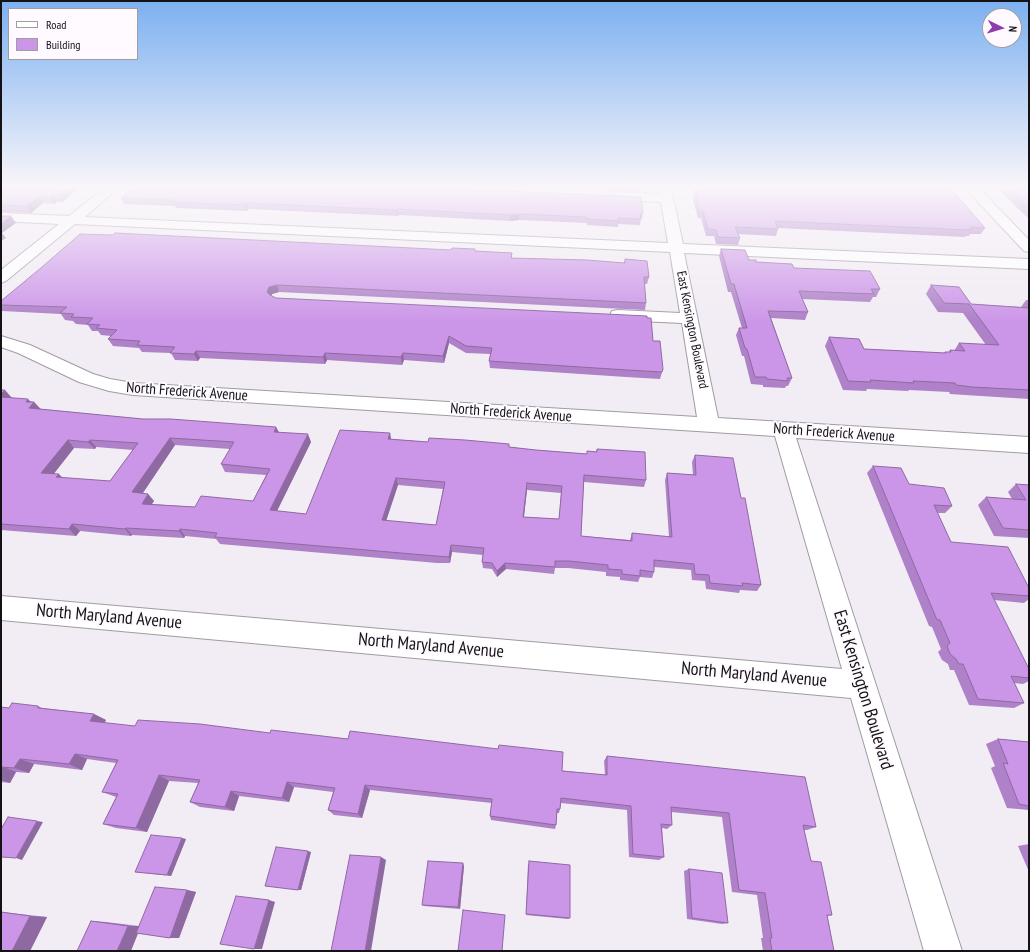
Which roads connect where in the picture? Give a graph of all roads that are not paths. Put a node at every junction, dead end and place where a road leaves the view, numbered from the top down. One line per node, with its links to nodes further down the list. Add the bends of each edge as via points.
1 (57, 232): 8 (street)
2 (331, 232): 6 (street)
3 (674, 232): 6 (street, East Kensington Boulevard)
4 (1014, 232): 5 (street)
5 (1029, 248)
6 (677, 249): 7 (street); 10 (street, East Kensington Boulevard)
7 (1029, 264)
8 (1, 278)
9 (605, 314): 10 (street)
10 (689, 318): 12 (street, East Kensington Boulevard)
11 (1, 341): 12 (street, North Frederick Avenue, via 86,378 133,390)
12 (709, 425): 13 (street, North Frederick Avenue)
13 (783, 429): 14 (street, North Frederick Avenue); 16 (street, East Kensington Boulevard)
14 (1029, 445)
15 (1, 608): 16 (street, North Maryland Avenue)
16 (862, 685): 17 (street, East Kensington Boulevard)
17 (943, 951)

